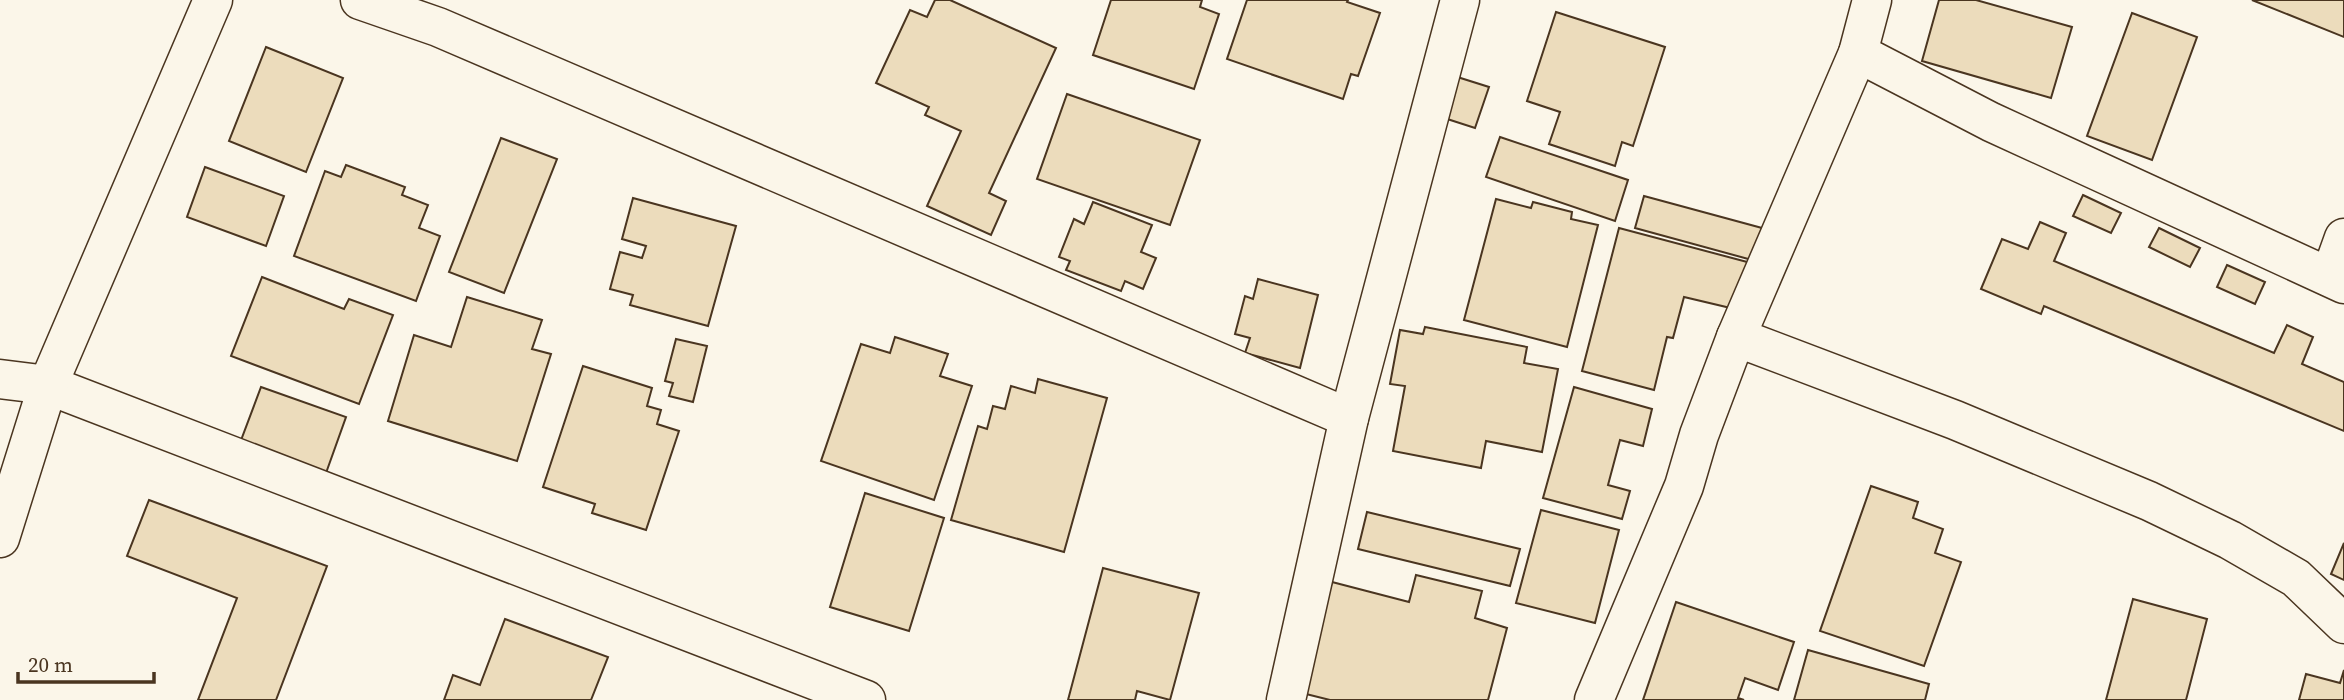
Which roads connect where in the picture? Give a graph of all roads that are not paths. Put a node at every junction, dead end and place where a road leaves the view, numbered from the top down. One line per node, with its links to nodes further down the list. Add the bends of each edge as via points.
1 (213, 0): 10 (street)
2 (360, 0): 11 (street, via 438,27)
3 (1460, 0): 11 (street)
4 (1872, 0): 5 (street)
5 (1858, 53): 7 (street, via 1992,122); 8 (street)
6 (2344, 238): 7 (street)
7 (2337, 281)
8 (1736, 337): 13 (street, via 1955,420 2149,501 2296,578); 16 (street, via 1684,486)
9 (0, 379): 10 (street)
10 (48, 385): 12 (street); 14 (street)
11 (1349, 418): 15 (street)
12 (0, 538)
13 (2344, 624)
14 (866, 700)
15 (1286, 700)
16 (1594, 700)

